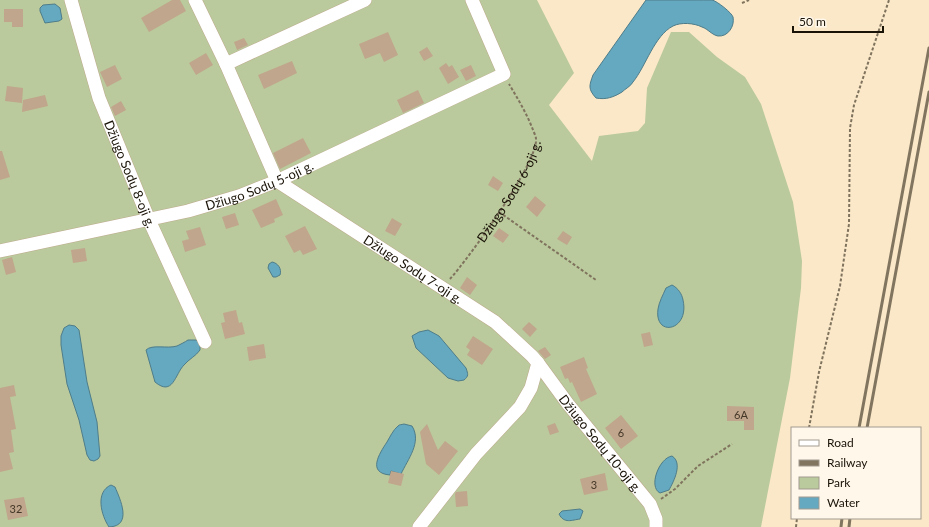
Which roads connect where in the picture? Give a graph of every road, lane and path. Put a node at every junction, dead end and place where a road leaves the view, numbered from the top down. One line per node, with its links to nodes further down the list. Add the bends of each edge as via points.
1 (71, 0): 12 (street, Džiugo Sodų 8-oji g., via 99,98)
2 (195, 0): 8 (street)
3 (365, 0): 8 (street)
4 (472, 0): 9 (street)
5 (749, 0): 7 (path)
6 (889, 0): 18 (path, via 854,106 850,128 849,224 840,286 819,372)
7 (742, 3)
8 (226, 64): 10 (street)
9 (504, 74): 10 (street, Džiugo Sodų 5-oji g.); 11 (path, Džiugo Sodų 6-oji g., via 528,115 536,140 531,159)
10 (277, 181): 12 (street, Džiugo Sodų 5-oji g., via 239,196); 15 (street, Džiugo Sodų 7-oji g.)
11 (499, 212): 14 (path); 15 (path, Džiugo Sodų 6-oji g., via 462,266)
12 (149, 220): 13 (street, Džiugo Sodų 5-oji g.); 16 (street, Džiugo Sodų 8-oji g.)
13 (0, 251)
14 (596, 280)
15 (442, 288): 17 (street, Džiugo Sodų 7-oji g., via 495,322)
16 (205, 342)
17 (538, 363): 20 (street, Džiugo Sodų 10-oji g., via 568,404); 21 (street, via 531,388 520,407 476,454)
18 (809, 427)
19 (732, 444): 20 (path, via 698,466 665,497)
20 (650, 504): 22 (street, Džiugo Sodų 10-oji g., via 656,519)
21 (419, 527)
22 (656, 527)

